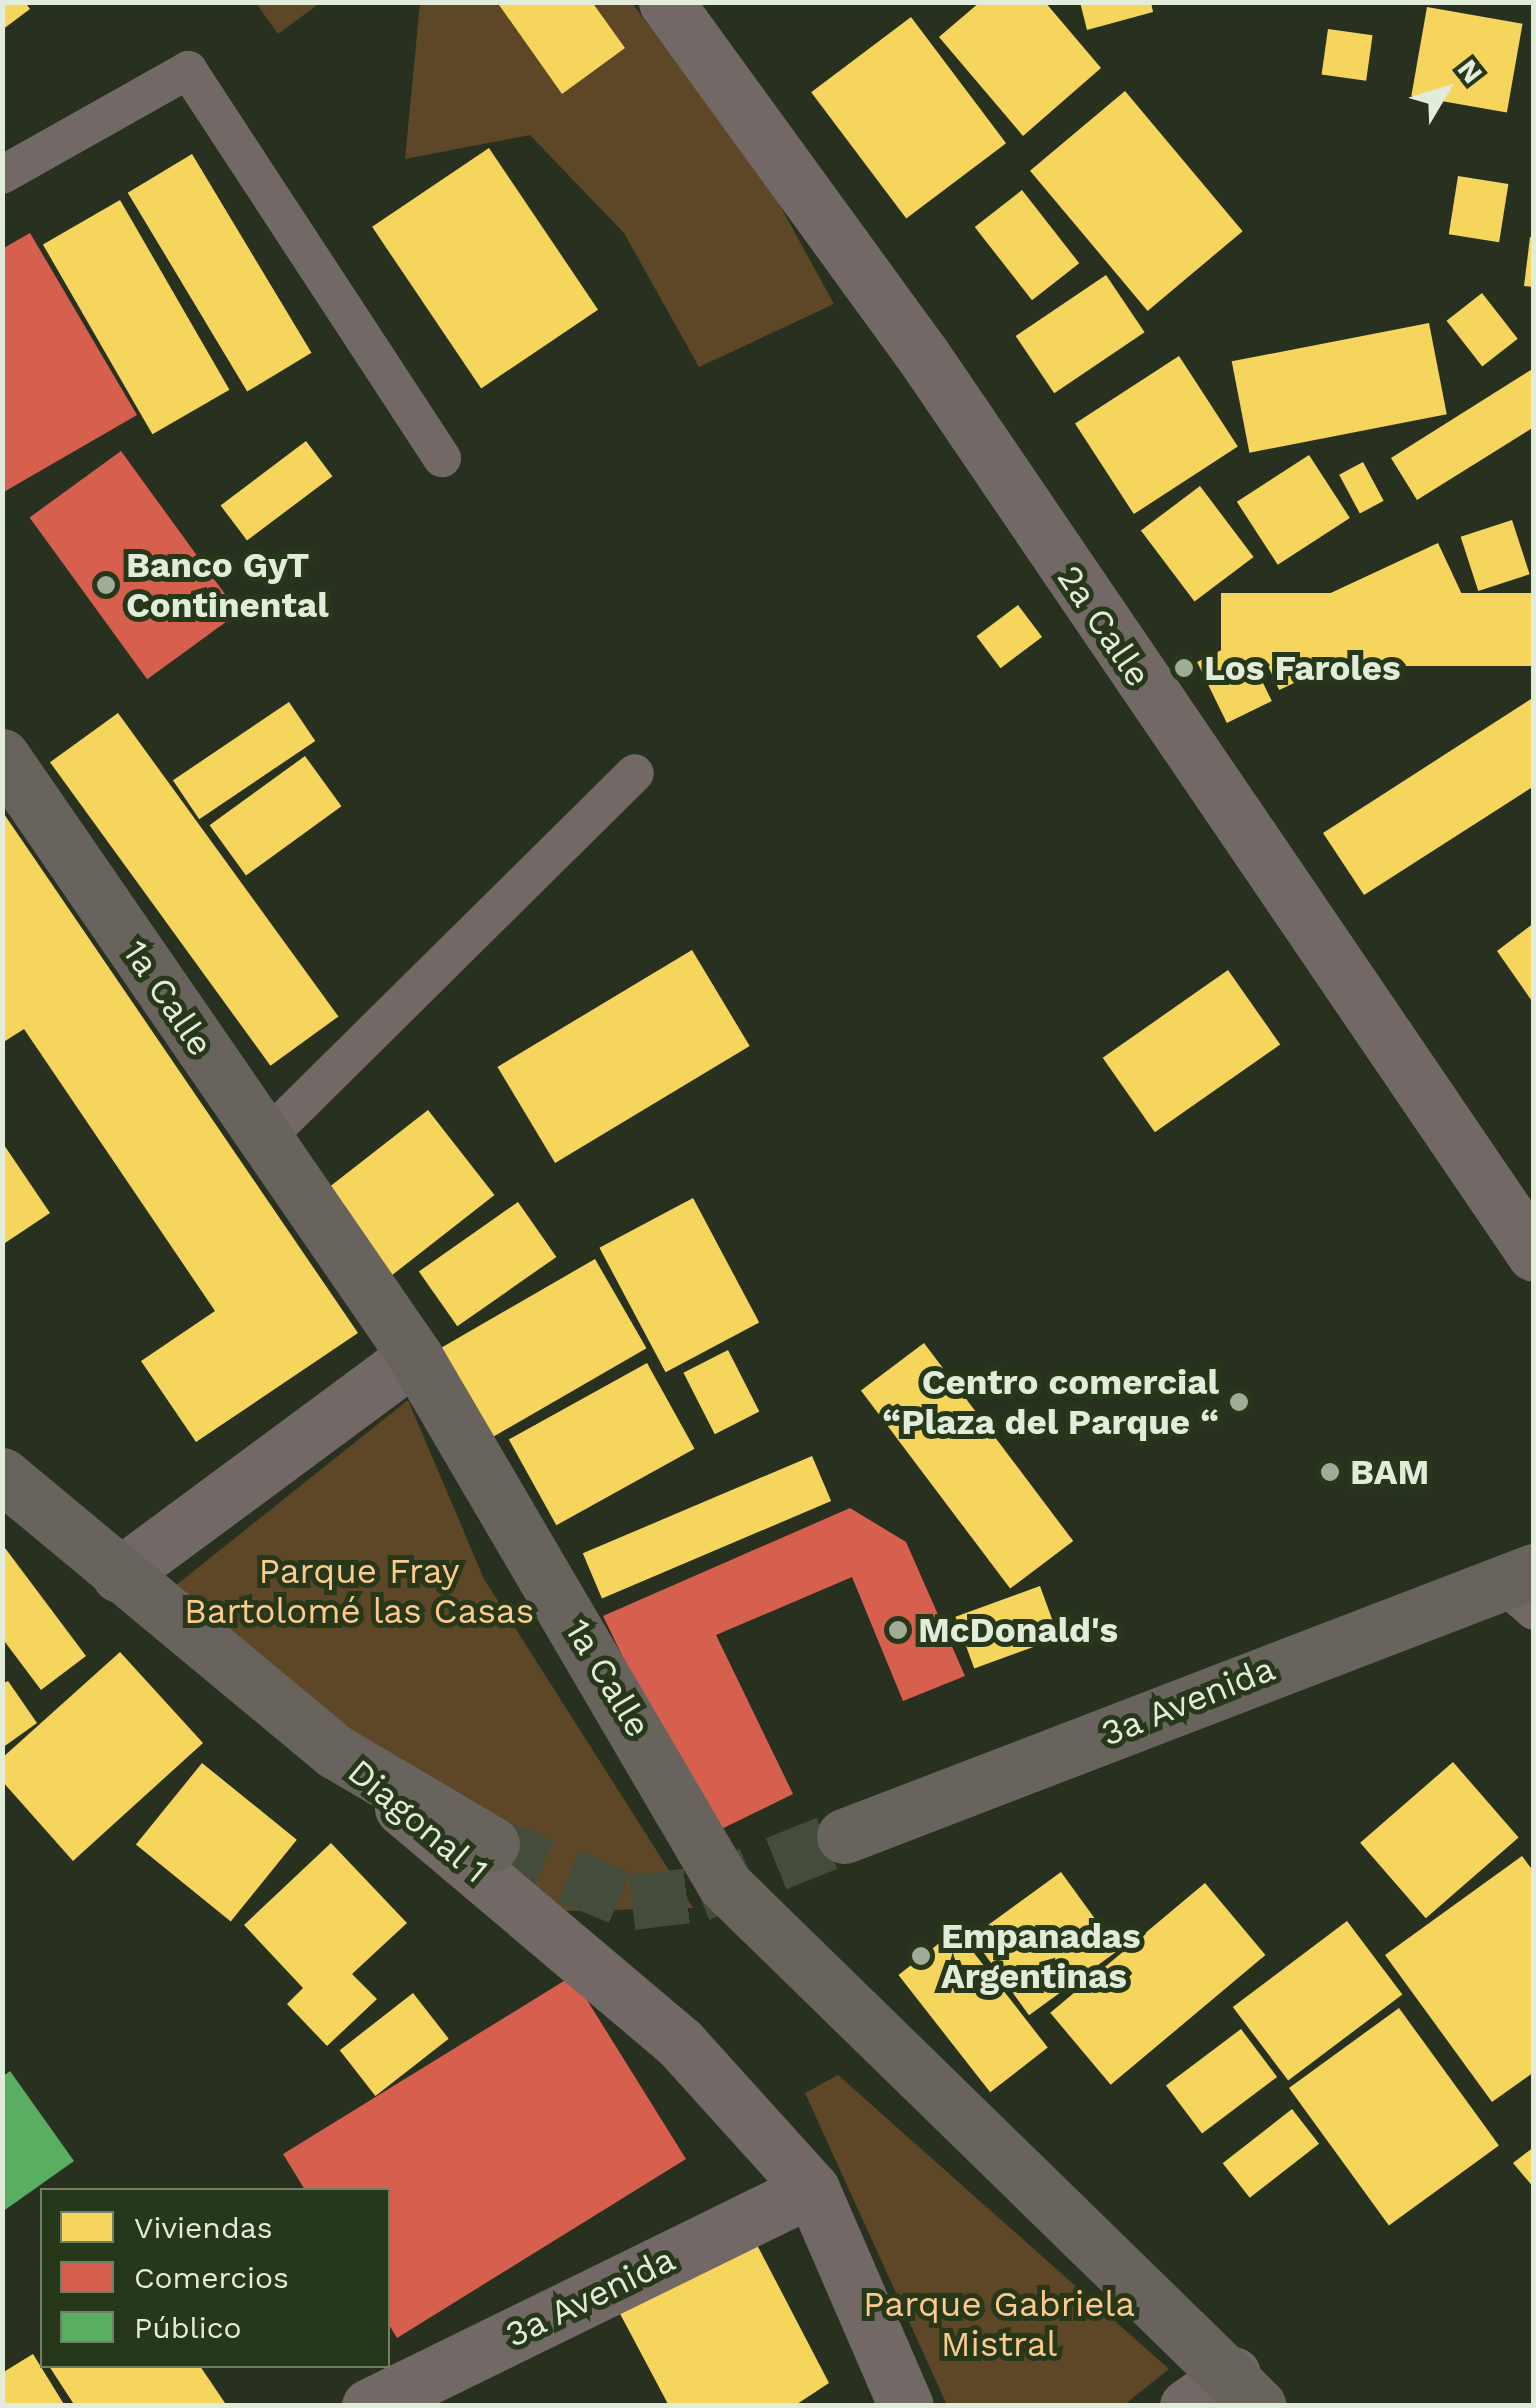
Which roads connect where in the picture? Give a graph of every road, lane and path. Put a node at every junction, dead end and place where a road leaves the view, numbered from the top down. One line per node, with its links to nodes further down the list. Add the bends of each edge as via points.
1 (666, 2): 7 (street, 2a Calle, via 922,354)
2 (2, 175): 3 (lane, via 188,70)
3 (442, 458)
4 (2, 756): 6 (main road, 1a Calle)
5 (635, 773): 6 (lane)
6 (265, 1140): 8 (main road, 1a Calle)
7 (1534, 1254)
8 (415, 1356): 10 (street); 16 (main road, 1a Calle, via 724,1884)
9 (2, 1475): 10 (main road, Diagonal 1)
10 (119, 1575): 12 (main road, Diagonal 1)
11 (1522, 1587): 13 (main road, 3a Avenida)
12 (336, 1752): 14 (main road); 15 (street, Diagonal 1, via 680,2043)
13 (844, 1836)
14 (492, 1844)
15 (812, 2188): 17 (street, 3a Avenida); 18 (street)
16 (1246, 2390): 19 (street)
17 (368, 2406)
18 (906, 2406)
19 (1187, 2406)

